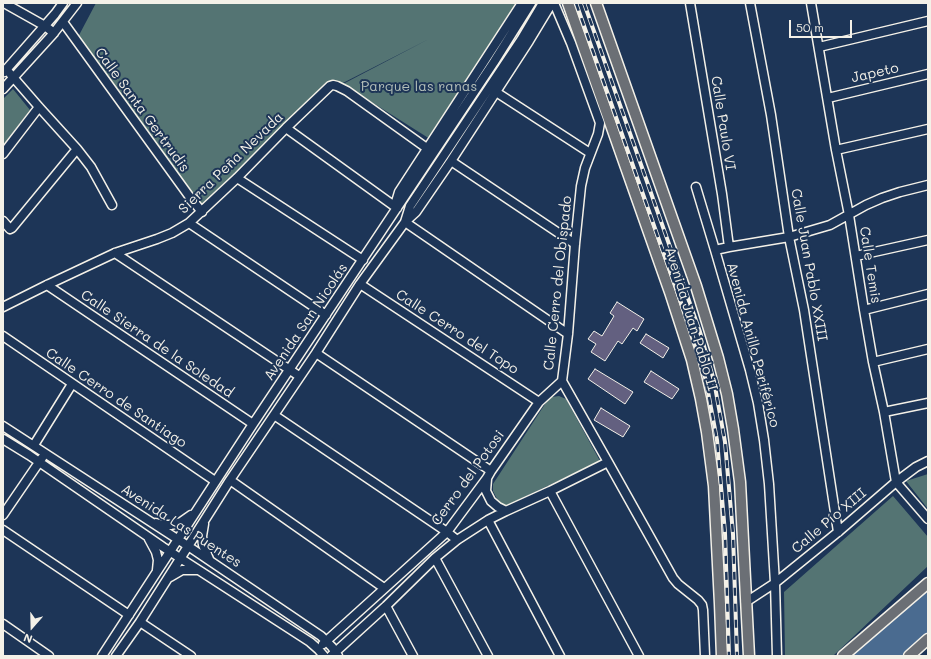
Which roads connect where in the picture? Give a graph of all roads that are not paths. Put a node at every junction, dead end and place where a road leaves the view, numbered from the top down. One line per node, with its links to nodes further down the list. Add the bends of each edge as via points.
1 (4, 3): 15 (street)
2 (63, 3): 15 (street)
3 (77, 3): 14 (street)
4 (522, 3): 28 (street)
5 (531, 3): 37 (street, Avenida San Nicolás)
6 (543, 3): 41 (street, Avenida San Nicolás, via 410,206)
7 (553, 3): 22 (street); 30 (street, Calle Cerro del Obispado, via 572,43 600,123)
8 (568, 3): 128 (main road, Avenida Juan Pablo II, via 692,360 707,432 714,486)
9 (596, 3): 109 (main road, Avenida Juan Pablo II, via 696,286 718,358 727,394 740,482)
10 (690, 3): 46 (street, Calle Paulo VI)
11 (750, 3): 43 (street, Calle Juan Pablo XXIII, via 771,115)
12 (811, 3): 17 (street, Calle Temis)
13 (928, 21): 17 (street)
14 (63, 22): 16 (street); 38 (street, Calle Santa Gertrudis)
15 (45, 26): 16 (street); 18 (street)
16 (54, 33): 20 (street)
17 (819, 47): 23 (street, Calle Temis)
18 (5, 71): 20 (street)
19 (928, 74): 23 (street, Japeto)
20 (14, 77): 21 (street); 24 (street)
21 (3, 89)
22 (496, 92): 30 (street); 32 (street)
23 (828, 98): 29 (street, Calle Temis)
24 (38, 107): 27 (street); 31 (street)
25 (286, 128): 28 (street, Sierra Peña Nevada, via 333,85 348,91); 33 (street, Sierra Peña Nevada); 37 (street)
26 (928, 129): 29 (street)
27 (77, 149): 36 (street, via 91,167); 40 (street, via 10,229)
28 (428, 149): 37 (street, via 399,192)
29 (836, 150): 39 (street, Calle Temis)
30 (590, 153): 45 (street, Calle Cerro del Obispado, via 581,186)
31 (3, 154)
32 (451, 161): 41 (street, via 416,212); 45 (street)
33 (237, 178): 38 (street, Sierra Peña Nevada); 50 (street)
34 (928, 185): 39 (street, via 882,198)
35 (696, 187): 47 (street, Avenida Anillo Periférico)
36 (112, 205)
37 (397, 208): 50 (street, Avenida San Nicolás)
38 (202, 212): 42 (street, Sierra Peña Nevada)
39 (849, 215): 43 (street, via 830,225); 49 (street, Calle Temis)
40 (3, 221)
41 (405, 222): 51 (street, Avenida San Nicolás); 57 (street)
42 (189, 223): 48 (street, Sierra Peña Nevada, via 172,233); 56 (street)
43 (789, 237): 46 (street); 94 (street, Calle Juan Pablo XXIII, via 804,310)
44 (928, 240): 49 (street)
45 (575, 244): 57 (street, Calle Cerro del Obispado)
46 (729, 247): 47 (street)
47 (715, 250): 106 (street, Avenida Anillo Periférico, via 750,370 759,411 769,484)
48 (115, 253): 52 (street, Sierra Peña Nevada); 62 (street)
49 (856, 256): 55 (street, Calle Temis)
50 (363, 260): 56 (street, Avenida San Nicolás)
51 (360, 284): 60 (street, Avenida San Nicolás); 66 (street, Calle Cerro del Topo)
52 (47, 285): 54 (street, Sierra Peña Nevada); 70 (street, Calle Sierra de la Soledad)
53 (928, 294): 55 (street)
54 (3, 307)
55 (864, 310): 61 (street, Calle Temis)
56 (326, 315): 62 (street, Avenida San Nicolás)
57 (568, 334): 64 (street, Calle Cerro del Obispado)
58 (3, 336): 65 (street, Calle Cerro de Santiago)
59 (928, 349): 61 (street)
60 (316, 353): 63 (street, Avenida San Nicolás); 80 (street)
61 (874, 362): 68 (street, Calle Temis)
62 (290, 370): 63 (street); 70 (street, Avenida San Nicolás)
63 (299, 376): 69 (street, Avenida San Nicolás)
64 (562, 381): 66 (street, Cerro del Potosi); 79 (street, Calle Cerro del Obispado)
65 (72, 384): 75 (street); 82 (street, Calle Cerro de Santiago)
66 (539, 402): 80 (street, Cerro del Potosi)
67 (928, 403): 68 (street)
68 (884, 412): 83 (street, Calle Temis)
69 (274, 415): 81 (street, Avenida San Nicolás); 93 (street)
70 (253, 424): 82 (street, Avenida San Nicolás)
71 (3, 426): 73 (street, Avenida Las Puentes)
72 (3, 432): 73 (street)
73 (18, 436): 75 (street, Avenida Las Puentes)
74 (3, 439): 78 (street, Avenida Las Puentes)
75 (34, 446): 76 (street, Avenida Las Puentes)
76 (45, 453): 78 (street); 91 (street, Avenida Las Puentes)
77 (928, 461): 83 (street, Calle Pío XIII)
78 (39, 462): 87 (street); 95 (street, Avenida Las Puentes)
79 (608, 462): 84 (street, Cerro del Potosi); 127 (street, Calle Cerro del Obispado, via 673,578 702,604)
80 (489, 474): 85 (street, via 487,495 494,505); 93 (street, Cerro del Potosi)
81 (230, 480): 88 (street, Avenida San Nicolás); 108 (street)
82 (215, 481): 86 (street, Avenida San Nicolás)
83 (896, 482): 89 (street); 94 (street, Calle Pío XIII)
84 (550, 491): 85 (street, Cerro del Potosi); 126 (street)
85 (506, 511): 90 (street, Cerro del Potosi)
86 (195, 512): 91 (street, via 181,522 171,525); 96 (street, Avenida San Nicolás)
87 (3, 515)
88 (205, 519): 98 (street, Avenida San Nicolás); 102 (street, via 203,545)
89 (928, 519)
90 (488, 520): 97 (street, Cerro del Potosi); 125 (street)
91 (150, 521): 96 (street, Avenida Las Puentes)
92 (3, 530): 111 (street)
93 (447, 532): 97 (street); 108 (street, Cerro del Potosi)
94 (838, 532): 106 (street, Calle Pío XIII)
95 (148, 537): 99 (street, Avenida Las Puentes); 103 (street, via 156,552)
96 (177, 539): 98 (street, Avenida Las Puentes); 99 (street, Avenida San Nicolás)
97 (457, 540): 101 (street, Cerro del Potosi)
98 (188, 546): 100 (street, Avenida San Nicolás); 102 (street, Avenida Las Puentes)
99 (169, 551): 100 (street, Avenida Las Puentes); 103 (street, Avenida San Nicolás)
100 (181, 558): 104 (street, Avenida Las Puentes); 105 (street, Avenida San Nicolás)
101 (435, 558): 110 (street, Cerro del Potosi); 124 (street)
102 (209, 560): 115 (street, Avenida Las Puentes)
103 (157, 570): 111 (street, Avenida San Nicolás)
104 (198, 570): 105 (street, via 182,570); 116 (street, Avenida Las Puentes)
105 (168, 578): 112 (street, Avenida San Nicolás)
106 (775, 583): 109 (street, Calle Pío XIII); 130 (street, Avenida Anillo Periférico)
107 (928, 583): 131 (main road)
108 (384, 588): 115 (street, Cerro del Potosi)
109 (746, 602): 129 (main road, Avenida Juan Pablo II)
110 (386, 606): 117 (street, Cerro del Potosi); 123 (street)
111 (129, 615): 119 (street, Avenida San Nicolás)
112 (140, 622): 120 (street, Avenida San Nicolás); 121 (street)
113 (3, 624): 118 (street)
114 (928, 639): 132 (main road)
115 (326, 640): 116 (street, Cerro del Potosi); 117 (street, Avenida Las Puentes)
116 (318, 649): 122 (street, Avenida Las Puentes)
117 (335, 654)
118 (49, 656)
119 (102, 656)
120 (116, 656)
121 (191, 656)
122 (324, 656)
123 (413, 656)
124 (488, 656)
125 (560, 656)
126 (639, 656)
127 (705, 656)
128 (722, 656)
129 (749, 656)
130 (777, 656)
131 (843, 656)
132 (909, 656)

